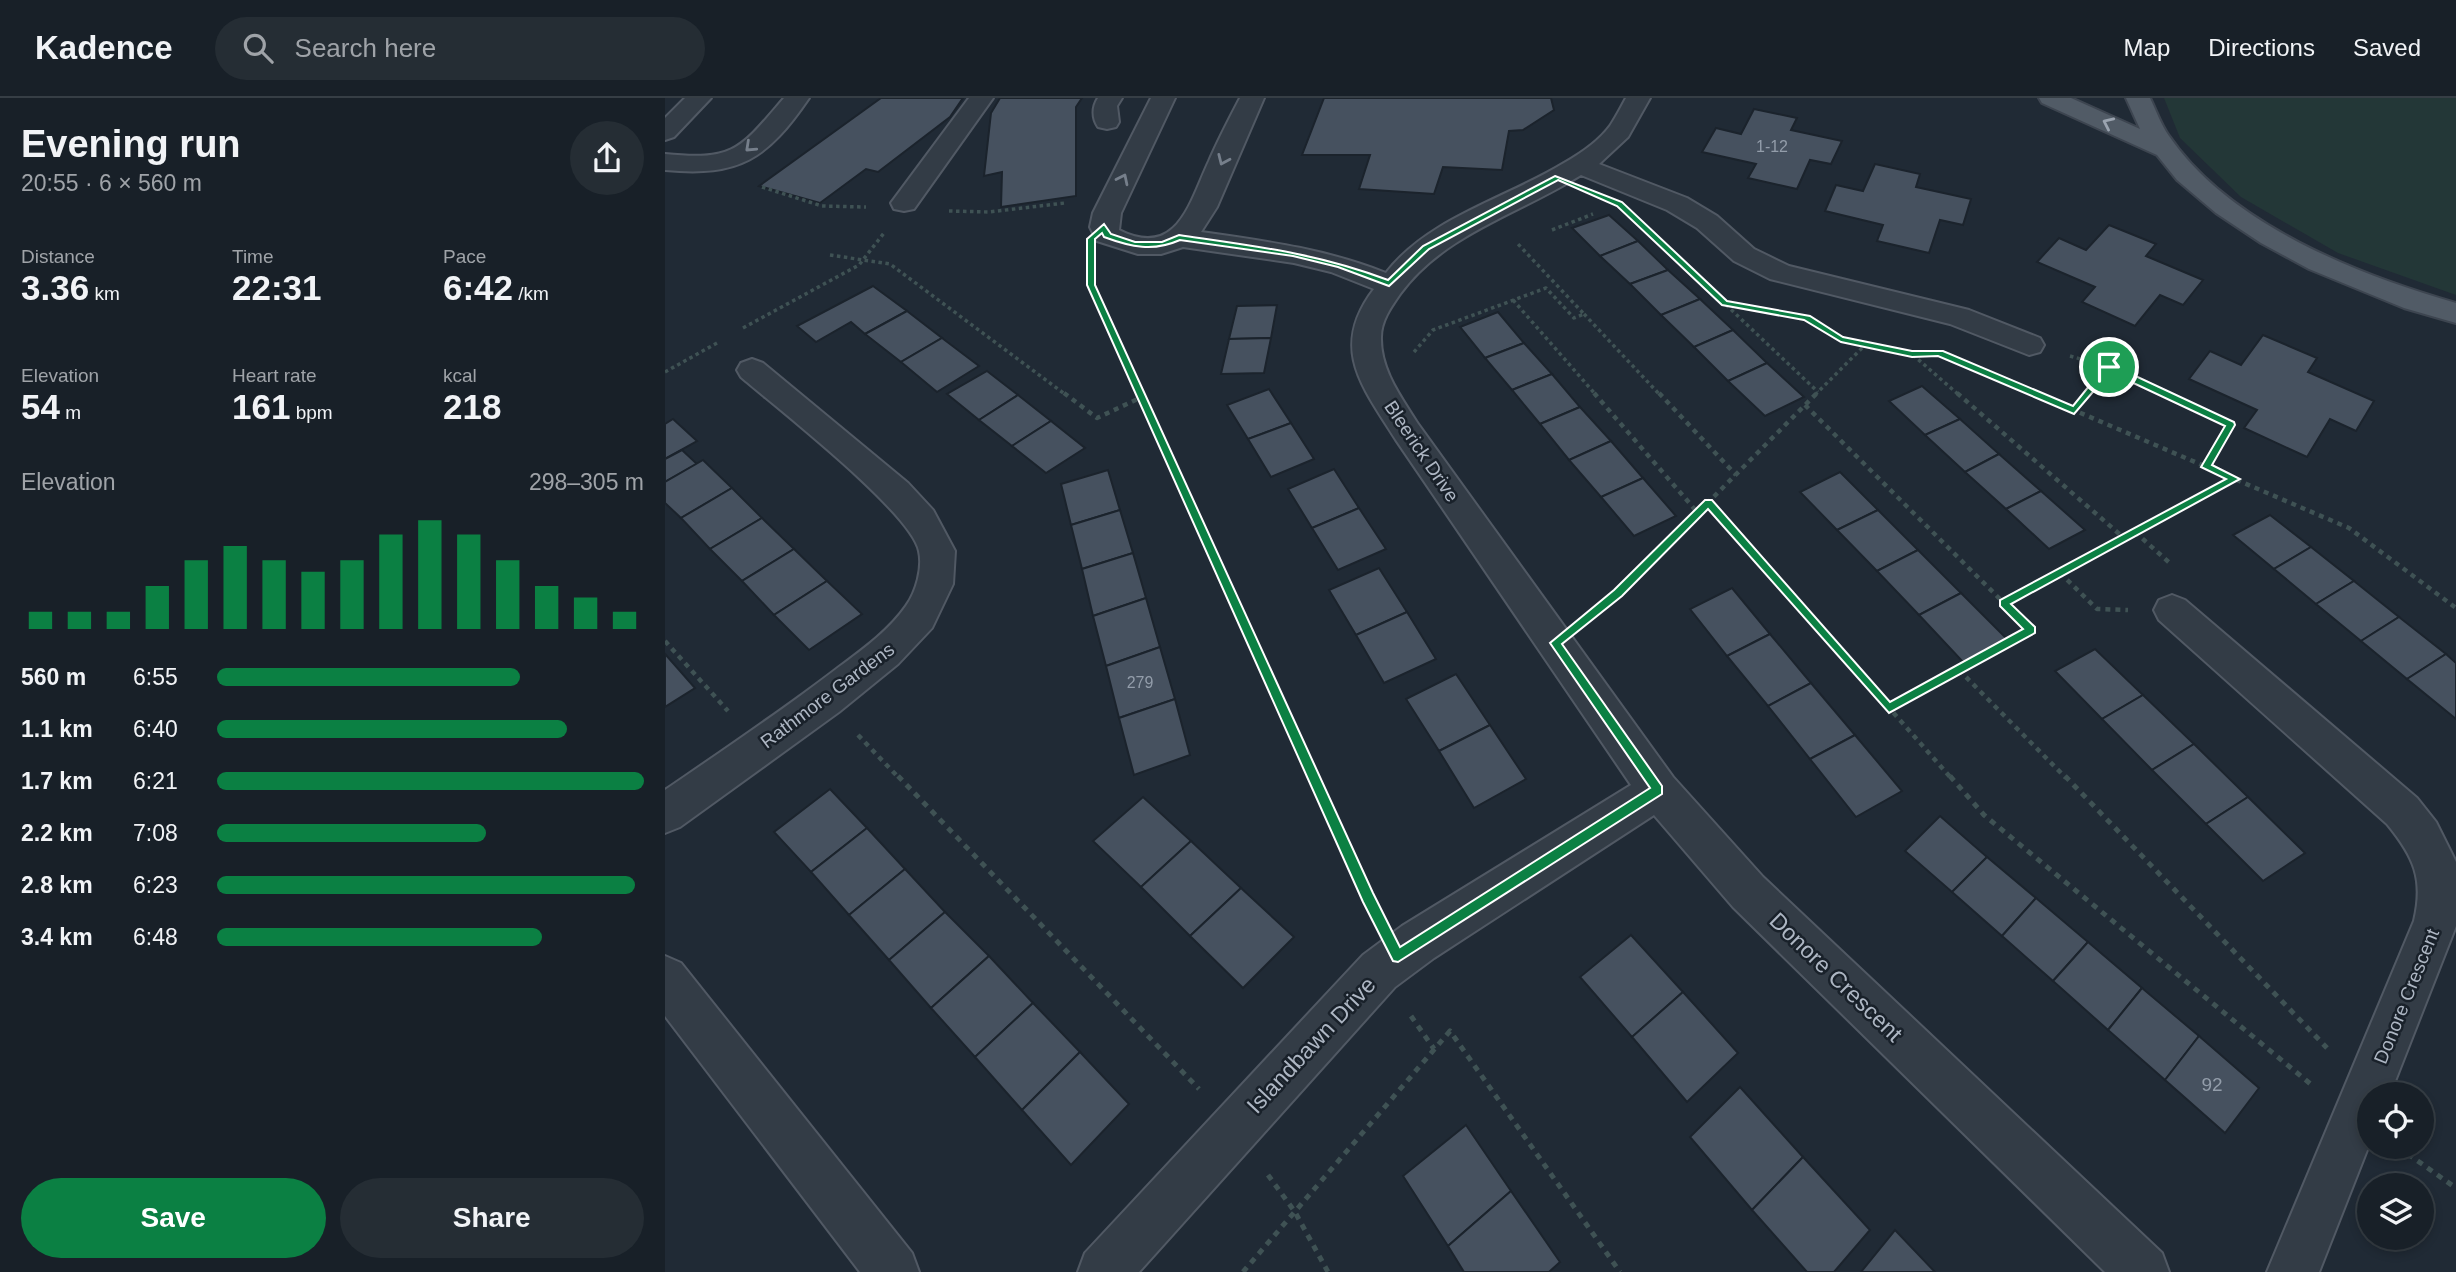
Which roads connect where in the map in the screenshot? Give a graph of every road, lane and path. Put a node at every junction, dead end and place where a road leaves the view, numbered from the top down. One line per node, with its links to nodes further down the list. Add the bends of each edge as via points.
1 (699, 98): 9 (street)
2 (797, 98): 11 (street, one-way to 11, via 740,156 718,163)
3 (981, 98): 13 (street)
4 (1163, 98): 15 (street, one-way to 4)
5 (1252, 98): 17 (street, one-way to 17, via 1202,211)
6 (1638, 98): 12 (street, Bleerick Drive, via 1620,132)
7 (2051, 98): 10 (main road, one-way to 7)
8 (2138, 98): 10 (main road)
9 (665, 132)
10 (2164, 149): 26 (main road, via 2191,179 2273,238 2326,266)
11 (665, 162)
12 (1580, 166): 22 (street, Bleerick Drive, via 1426,248); 32 (street, via 1677,204 1707,222 1744,255 1780,272 1959,317)
13 (904, 203)
14 (1594, 214): 16 (path)
15 (1104, 227): 17 (street, via 1107,235 1135,245 1163,245); 41 (path, via 1091,239 1091,285)
16 (1542, 233)
17 (1179, 238): 22 (street, via 1293,254 1340,265)
18 (1530, 238): 27 (path, via 1517,243)
19 (1658, 240): 24 (path)
20 (830, 255): 21 (path)
21 (866, 260): 29 (path); 41 (path, via 890,264 1097,418)
22 (1389, 284): 39 (street, Bleerick Drive, via 1367,327)
23 (1513, 300): 27 (path, via 1546,288 1574,318); 39 (path, via 1433,330 1408,360); 48 (path)
24 (1725, 303): 25 (path); 40 (path)
25 (1766, 311)
26 (2456, 313)
27 (1584, 314): 45 (path)
28 (1807, 318): 31 (path, via 1841,339)
29 (741, 329)
30 (718, 342): 37 (path)
31 (1866, 344): 34 (path); 40 (path)
32 (2028, 345): 35 (path)
33 (1940, 353): 34 (path)
34 (1912, 354): 49 (path)
35 (2109, 367): 43 (path); 44 (path, via 2230,425)
36 (751, 370): 57 (street, Rathmore Gardens, via 896,492 921,519 937,551 935,584 919,617 885,653)
37 (665, 372)
38 (2013, 384): 43 (path)
39 (1378, 385): 55 (street, Bleerick Drive)
40 (1818, 392): 42 (path)
41 (1142, 397): 62 (path)
42 (1805, 405): 45 (path); 51 (path)
43 (2074, 410): 44 (path)
44 (2206, 467): 46 (path)
45 (1736, 475): 47 (path)
46 (2235, 479): 49 (path); 52 (path, via 2349,528)
47 (1708, 503): 48 (path); 58 (path)
48 (1698, 513): 55 (path, via 1618,593)
49 (2124, 538): 50 (path)
50 (2060, 573): 51 (path); 53 (path, via 2097,609)
51 (2003, 603): 56 (path, via 2031,630)
52 (2456, 608)
53 (2172, 610): 64 (street, Donore Crescent, via 2402,811 2435,859 2442,888 2437,921)
54 (665, 641): 59 (path)
55 (1555, 643): 60 (street, Bleerick Drive)
56 (1959, 670): 58 (path); 65 (path, via 2134,846)
57 (825, 700): 59 (street, Rathmore Gardens); 68 (path)
58 (1889, 708): 66 (path, via 1984,815 2300,1077)
59 (760, 746): 61 (street, Rathmore Gardens)
60 (1658, 790): 62 (street, Islandbawn Drive); 77 (street, Donore Crescent, via 1748,892)
61 (665, 814)
62 (1398, 956): 68 (street, Islandbawn Drive)
63 (665, 979): 72 (street)
64 (2371, 1082)
65 (2357, 1098)
66 (2357, 1102)
67 (2357, 1116): 78 (street, Donore Crescent)
68 (1235, 1127): 71 (path); 73 (street, Islandbawn Drive)
69 (2415, 1159): 70 (path)
70 (2456, 1188)
71 (1294, 1212): 74 (path); 75 (path); 76 (path, via 1450,1031)
72 (893, 1272)
73 (1104, 1272)
74 (1243, 1272)
75 (1328, 1272)
76 (1620, 1272)
77 (2143, 1272)
78 (2293, 1272)

